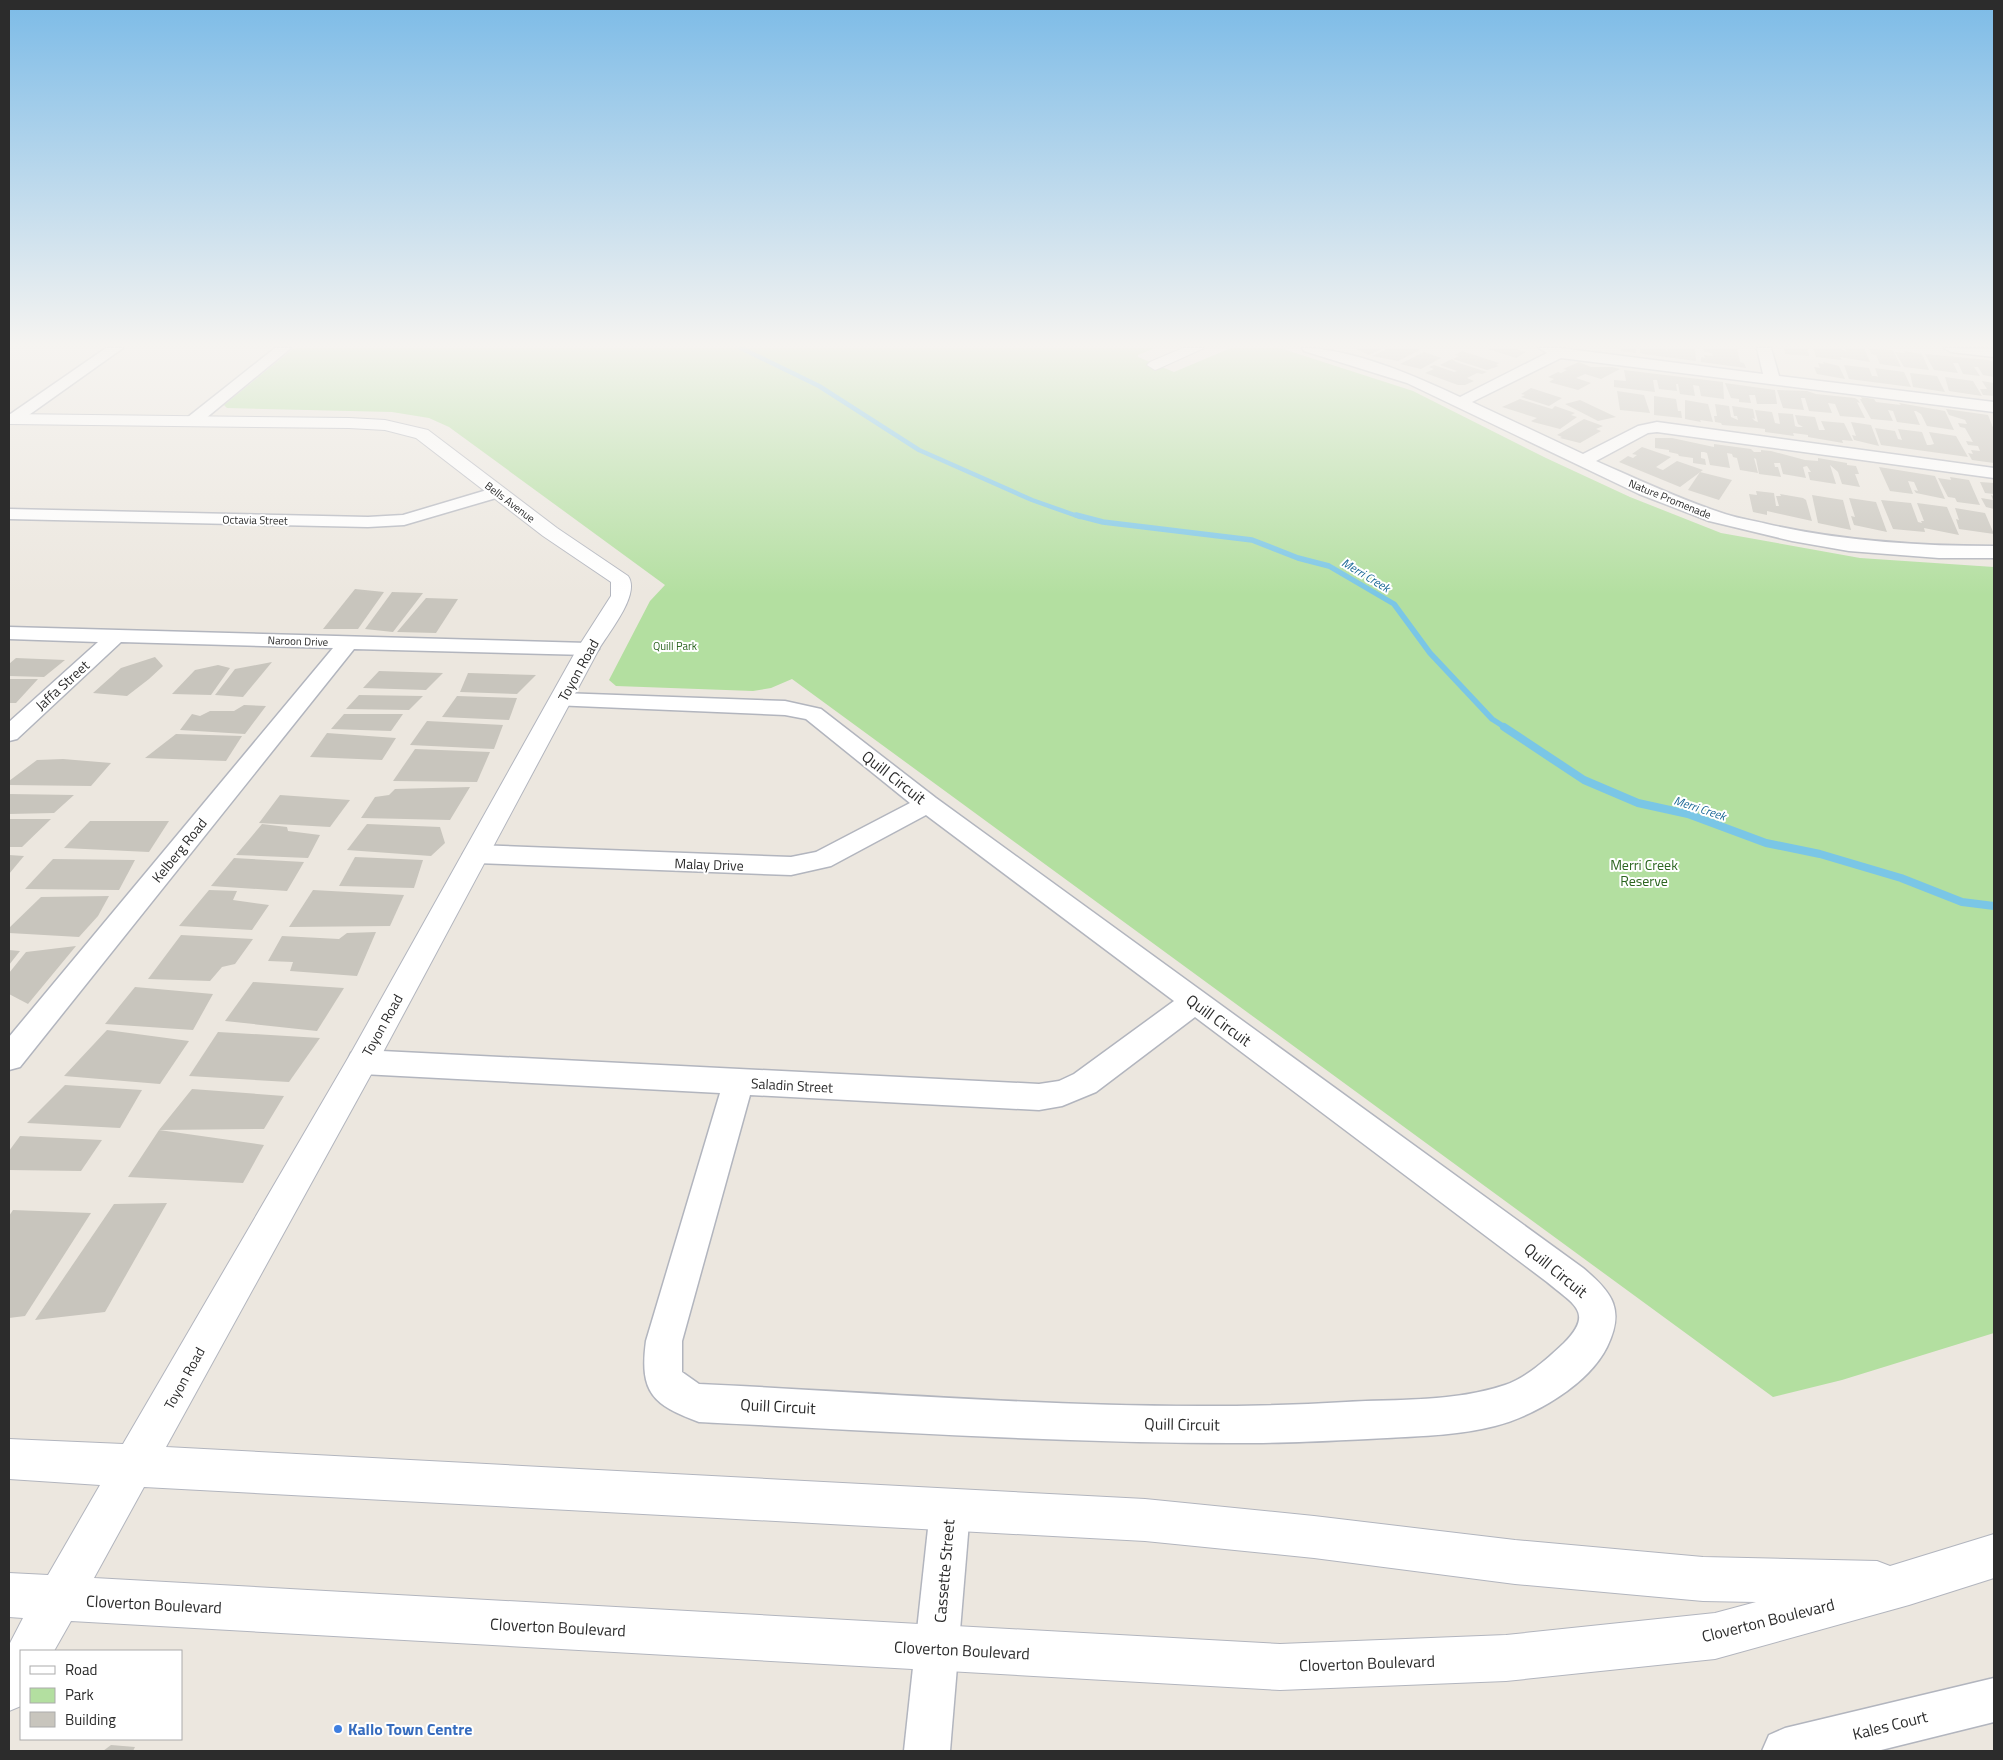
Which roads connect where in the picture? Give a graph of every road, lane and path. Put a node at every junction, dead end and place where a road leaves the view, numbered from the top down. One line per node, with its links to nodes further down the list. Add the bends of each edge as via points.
1 (406, 430): 7 (street, Bells Avenue, via 422,434)
2 (1520, 430): 5 (street, Nature Promenade)
3 (1642, 430): 5 (street)
4 (1680, 430): 6 (street)
5 (1583, 461): 9 (street, Nature Promenade, via 1645,490 1735,523 1849,545 1940,552)
6 (1994, 473)
7 (498, 492): 8 (street, Octavia Street, via 414,518 368,522); 10 (street, Bells Avenue)
8 (9, 514)
9 (1994, 552)
10 (621, 580): 14 (street, Toyon Road, via 621,596)
11 (9, 633): 12 (street, Naroon Drive)
12 (116, 636): 13 (street, Naroon Drive); 16 (street, Jaffa Street)
13 (350, 642): 14 (street, Naroon Drive); 20 (street, Kelberg Road)
14 (588, 650): 15 (street, Toyon Road)
15 (561, 700): 17 (street, Quill Circuit, via 785,708 807,712); 18 (street, Toyon Road)
16 (9, 734)
17 (927, 804): 18 (street, Malay Drive, via 822,860 791,866); 19 (street, Quill Circuit)
18 (476, 854): 22 (street, Toyon Road)
19 (1194, 1002): 23 (street, Saladin Street, via 1085,1083 1062,1093 1039,1097); 23 (street, Quill Circuit, via 1584,1290 1600,1314 1596,1331 1584,1349 1564,1370 1508,1404 1461,1415 1333,1423 1195,1426 699,1403 679,1396 667,1385 661,1365 664,1341)
20 (22, 1026): 21 (street, Kelberg Road)
21 (9, 1058)
22 (362, 1062): 23 (street, Saladin Street); 25 (street, Toyon Road)
23 (738, 1083)
24 (9, 1458): 25 (street, Cloverton Boulevard)
25 (134, 1466): 26 (street, Cloverton Boulevard); 30 (street, Toyon Road)
26 (950, 1510): 28 (street, Cloverton Boulevard, via 1145,1520 1515,1562 1703,1579); 31 (street, Cassette Street)
27 (1994, 1556): 28 (street, Cloverton Boulevard)
28 (1909, 1583): 31 (street, Cloverton Boulevard, via 1715,1636 1506,1658 1280,1667)
29 (9, 1595): 30 (street, Cloverton Boulevard)
30 (58, 1599): 31 (street, Cloverton Boulevard); 32 (street)
31 (937, 1649): 36 (street, Cassette Street)
32 (30, 1650)
33 (20, 1668): 34 (street)
34 (9, 1688)
35 (1994, 1700): 37 (street, Kales Court)
36 (927, 1751)
37 (1785, 1751)

